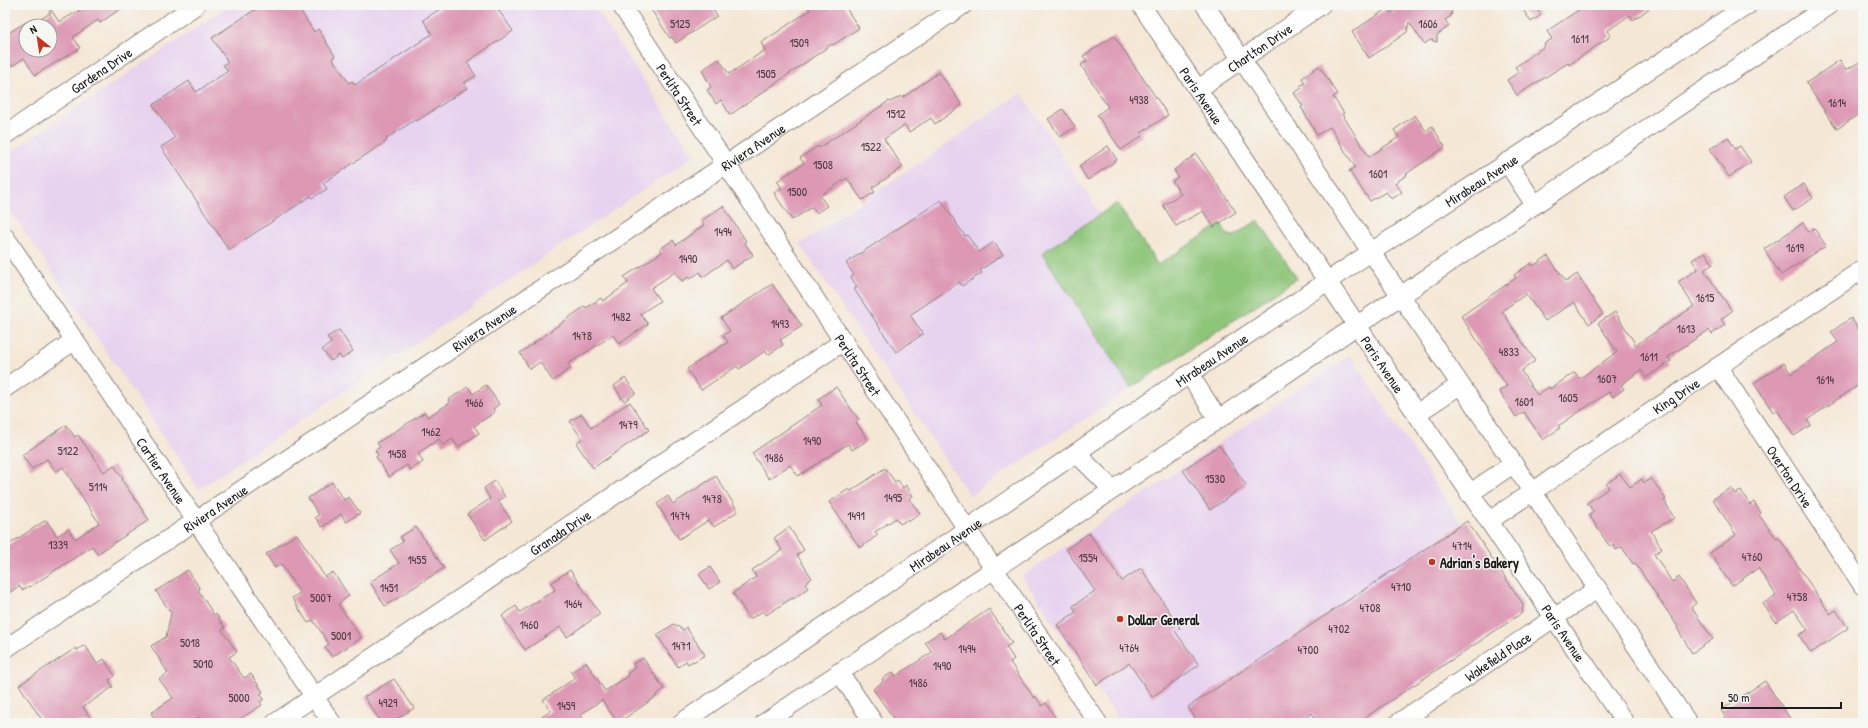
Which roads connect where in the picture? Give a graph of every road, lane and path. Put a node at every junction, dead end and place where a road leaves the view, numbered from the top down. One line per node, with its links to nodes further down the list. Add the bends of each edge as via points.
1 (196, 5): 11 (street, Gardena Drive)
2 (621, 5): 13 (street, Perlita Street)
3 (963, 5): 13 (street, Riviera Avenue)
4 (1141, 5): 10 (street, Paris Avenue)
5 (1205, 5): 9 (street)
6 (1321, 5): 9 (street, Charlton Drive)
7 (1748, 5): 12 (street, Mirabeau Avenue)
8 (1829, 5): 14 (street)
9 (1241, 59): 10 (street, Charlton Drive); 16 (street)
10 (1198, 89): 18 (street, Paris Avenue)
11 (5, 135)
12 (1507, 162): 14 (street); 16 (street, Mirabeau Avenue)
13 (726, 163): 22 (street, Perlita Street); 35 (street, Riviera Avenue)
14 (1535, 204): 19 (street)
15 (5, 237): 21 (street, Cartier Avenue)
16 (1371, 252): 18 (street, Mirabeau Avenue); 19 (street)
17 (1863, 269): 23 (street, King Drive)
18 (1327, 282): 20 (street, Paris Avenue); 24 (street, Mirabeau Avenue)
19 (1400, 296): 20 (street); 25 (street)
20 (1357, 325): 27 (street, Paris Avenue); 28 (street)
21 (75, 340): 26 (street); 35 (street, Cartier Avenue)
22 (844, 341): 36 (street, Perlita Street); 43 (street, Granada Drive)
23 (1718, 367): 32 (street, King Drive); 38 (street, Overton Drive)
24 (1189, 374): 28 (street); 29 (street, Mirabeau Avenue)
25 (1460, 385): 27 (street); 30 (street)
26 (5, 388)
27 (1416, 414): 33 (street, Paris Avenue)
28 (1218, 419): 31 (street)
29 (1076, 453): 31 (street); 36 (street, Mirabeau Avenue)
30 (1513, 464): 32 (street); 33 (street)
31 (1112, 489): 37 (street)
32 (1532, 492): 34 (street, King Drive); 39 (street)
33 (1470, 494): 34 (street, Paris Avenue)
34 (1489, 521): 40 (street, Paris Avenue)
35 (195, 522): 41 (street, Riviera Avenue); 43 (street, Cartier Avenue)
36 (968, 529): 37 (street, Perlita Street); 46 (street, Mirabeau Avenue)
37 (994, 568): 42 (street); 49 (street, Perlita Street)
38 (1863, 586)
39 (1598, 589): 40 (street, Wakefield Place); 52 (street)
40 (1554, 618): 50 (street, Wakefield Place); 51 (street, Paris Avenue)
41 (5, 649)
42 (839, 672): 47 (street); 48 (street)
43 (314, 697): 44 (street, Granada Drive); 45 (street, Cartier Avenue)
44 (275, 723)
45 (332, 723)
46 (681, 723)
47 (764, 723)
48 (874, 723)
49 (1098, 723)
50 (1398, 723)
51 (1625, 723)
52 (1688, 723)

